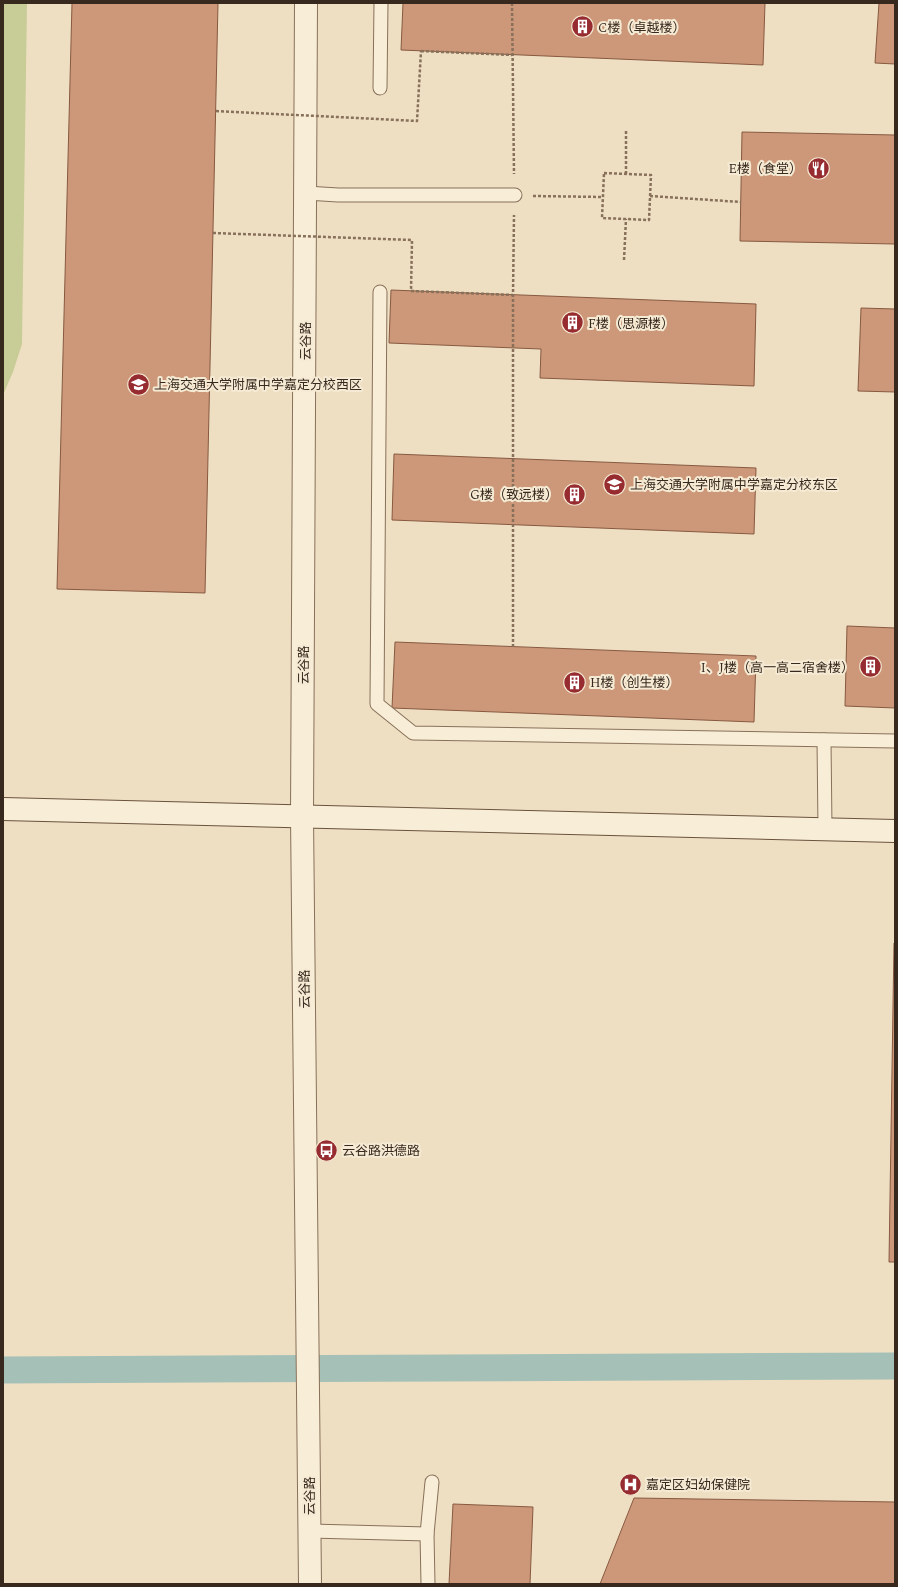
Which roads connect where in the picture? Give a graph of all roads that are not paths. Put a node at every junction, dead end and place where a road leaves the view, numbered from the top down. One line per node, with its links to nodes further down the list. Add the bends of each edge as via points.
1 (306, 3): 4 (street, 云谷路)
2 (381, 3): 3 (lane)
3 (380, 88)
4 (306, 193): 5 (lane); 10 (street, 云谷路)
5 (515, 195)
6 (380, 292): 7 (lane, via 377,704 413,733)
7 (824, 740): 8 (lane); 11 (lane)
8 (895, 741)
9 (3, 809): 10 (street)
10 (302, 816): 11 (street); 14 (street, 云谷路)
11 (825, 829): 12 (street)
12 (895, 831)
13 (432, 1482): 15 (lane)
14 (310, 1531): 15 (lane); 16 (street, 云谷路)
15 (427, 1534): 17 (lane)
16 (310, 1584)
17 (428, 1584)

